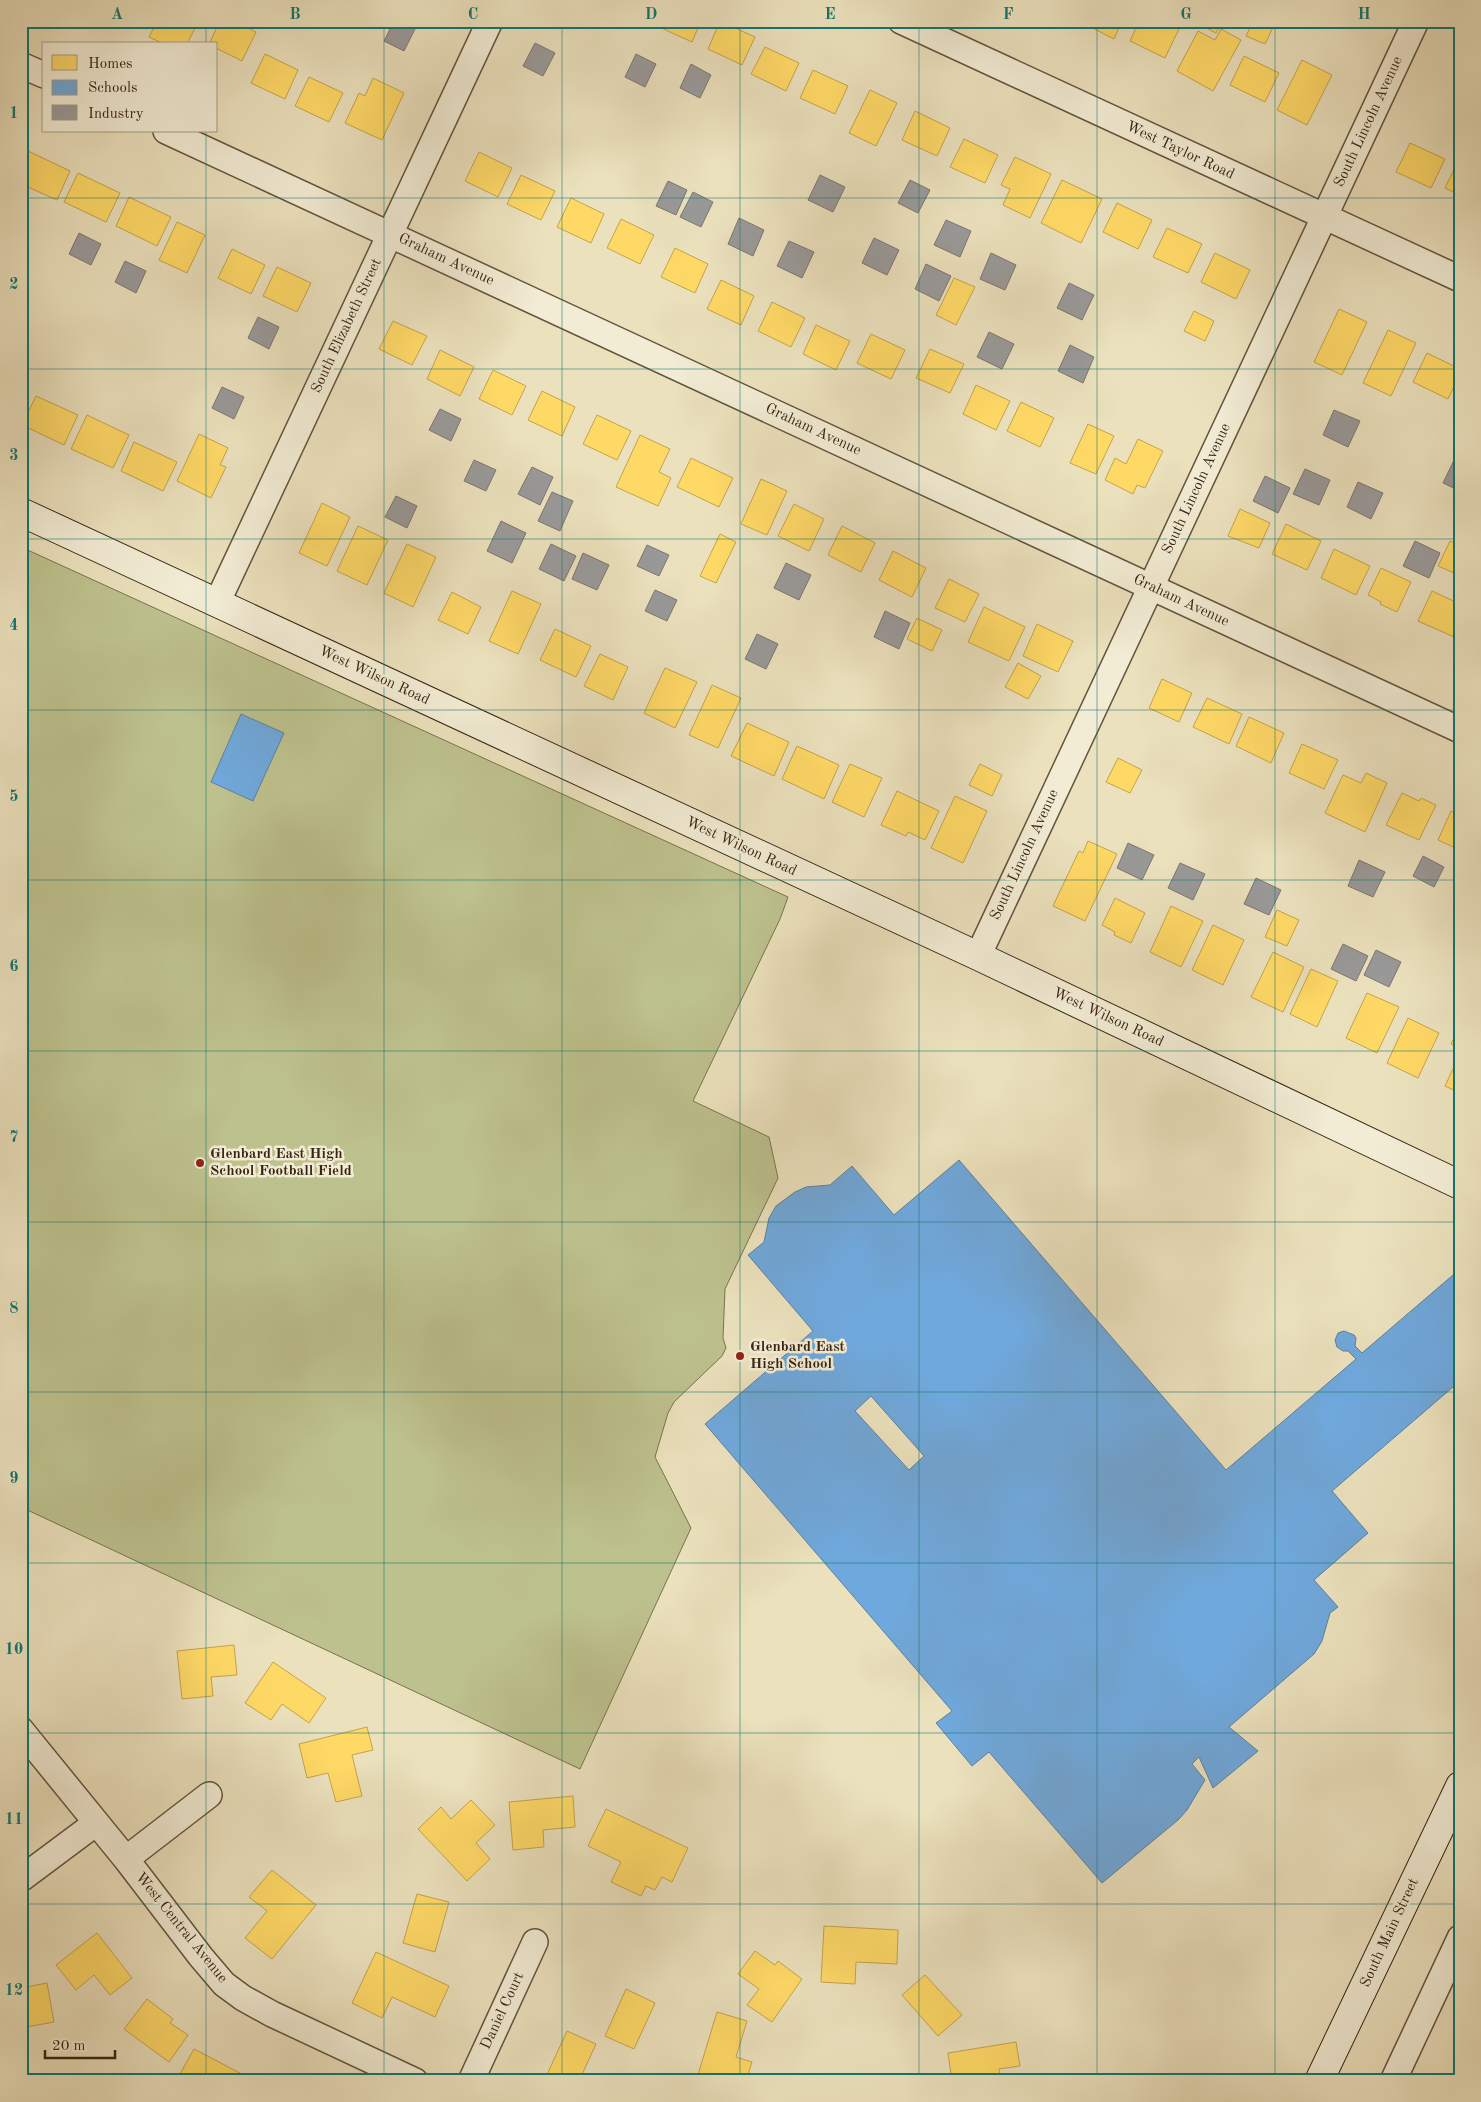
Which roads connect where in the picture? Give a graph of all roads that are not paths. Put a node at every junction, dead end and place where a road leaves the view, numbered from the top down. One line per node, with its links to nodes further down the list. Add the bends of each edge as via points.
1 (490, 21): 8 (street, South Elizabeth Street)
2 (902, 21): 7 (street, West Taylor Road)
3 (1416, 21): 7 (street, South Lincoln Avenue)
4 (21, 65): 5 (street)
5 (42, 74)
6 (168, 132): 8 (street, Graham Avenue)
7 (1324, 217): 9 (street, West Taylor Road); 11 (street, South Lincoln Avenue)
8 (390, 234): 11 (street, Graham Avenue); 12 (street, South Elizabeth Street)
9 (1460, 279)
10 (21, 512): 12 (street, West Wilson Road)
11 (1151, 587): 13 (street, Graham Avenue); 14 (street, South Lincoln Avenue)
12 (217, 604): 14 (street, West Wilson Road)
13 (1460, 730)
14 (978, 956): 15 (street, West Wilson Road)
15 (1460, 1185)
16 (21, 1730): 19 (street, West Central Avenue)
17 (1460, 1786): 26 (street, South Main Street)
18 (209, 1795): 20 (street)
19 (96, 1823): 20 (street, West Central Avenue); 21 (street)
20 (126, 1859): 24 (street, West Central Avenue, via 201,1957 243,1998)
21 (21, 1879)
22 (1460, 1938): 27 (street)
23 (535, 1942): 25 (street, Daniel Court)
24 (415, 2081)
25 (471, 2081)
26 (1320, 2081)
27 (1393, 2081)

